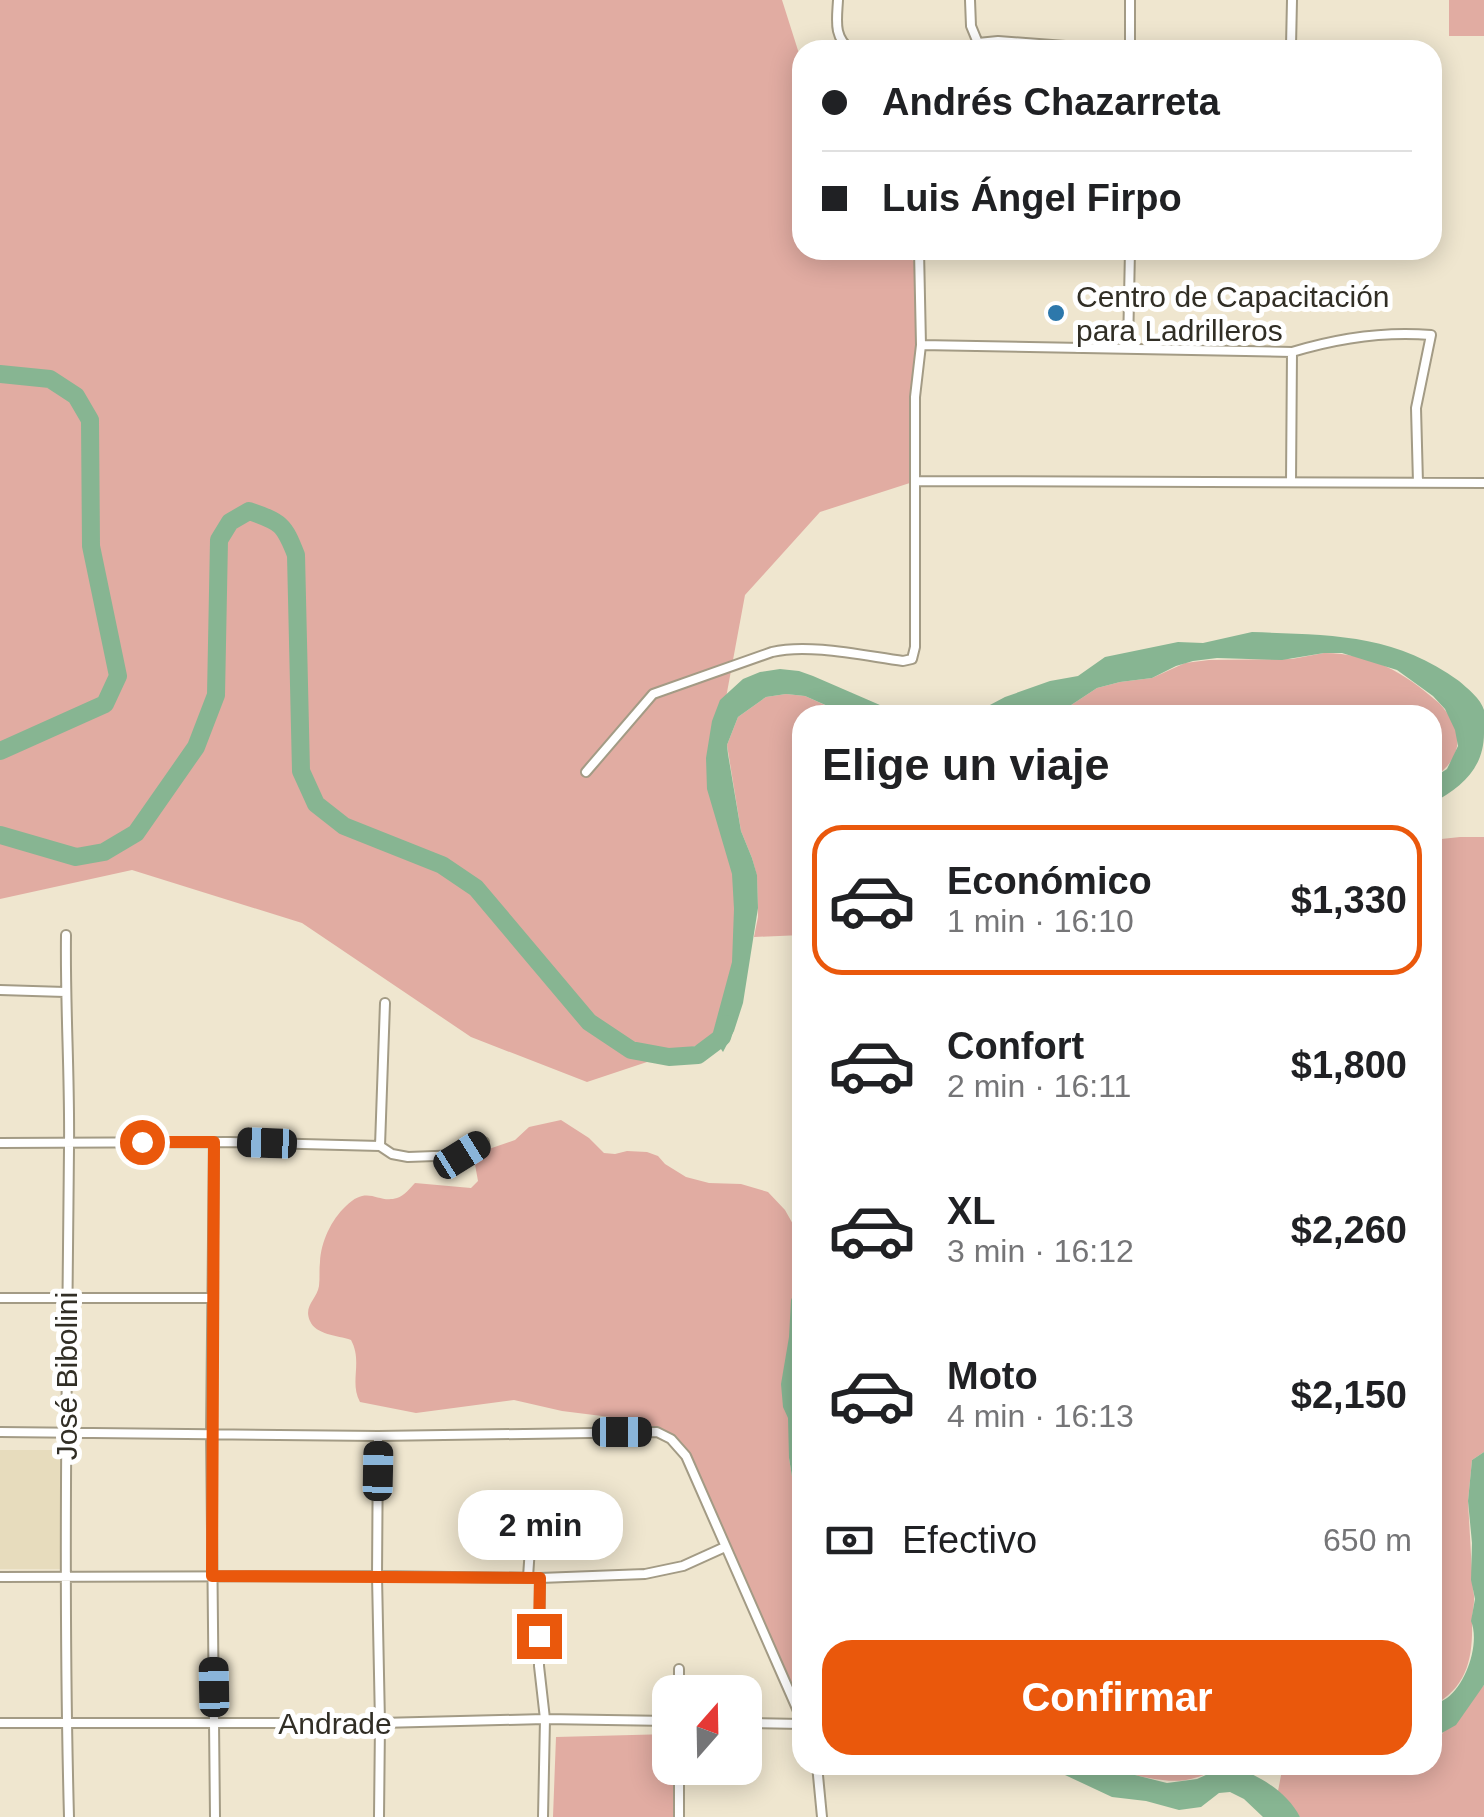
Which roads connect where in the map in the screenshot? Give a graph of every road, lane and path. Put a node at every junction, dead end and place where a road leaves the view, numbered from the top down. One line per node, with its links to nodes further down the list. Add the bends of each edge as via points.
1 (838, 0): 5 (street)
2 (970, 0): 6 (street)
3 (1130, 0): 7 (street)
4 (1292, 0): 8 (street)
5 (841, 40)
6 (977, 40)
7 (1130, 40)
8 (1292, 40)
9 (919, 260): 11 (street)
10 (1130, 260): 12 (street)
11 (921, 345): 12 (street); 14 (street, via 914,396)
12 (1128, 348): 13 (street)
13 (1292, 352): 15 (street); 16 (street, via 1348,337 1431,336 1416,408)
14 (916, 482): 15 (street); 18 (street, via 912,659 772,652 653,694)
15 (1291, 482): 16 (street)
16 (1418, 482): 17 (street)
17 (1484, 483)
18 (586, 772)
19 (66, 935): 21 (street, José Bibolini)
20 (0, 990): 21 (street)
21 (65, 992): 26 (street, José Bibolini)
22 (385, 1003): 27 (street)
23 (214, 1142): 26 (street); 27 (street); 30 (street)
24 (484, 1142): 27 (street, via 462,1155 408,1157)
25 (0, 1143): 26 (street)
26 (69, 1143): 28 (street, José Bibolini)
27 (380, 1146)
28 (66, 1296): 29 (street); 30 (street); 32 (street, José Bibolini)
29 (0, 1298)
30 (212, 1298): 33 (street)
31 (0, 1432): 32 (street)
32 (66, 1432): 33 (street); 41 (street, José Bibolini)
33 (211, 1434): 34 (street); 37 (street)
34 (378, 1436): 36 (street, via 657,1432 686,1456); 38 (street)
35 (533, 1505): 40 (street)
36 (725, 1547): 42 (street, via 666,1571); 45 (street)
37 (212, 1576): 38 (street); 41 (street); 53 (street)
38 (376, 1576): 40 (street); 47 (street)
39 (0, 1577): 41 (street)
40 (528, 1577): 42 (street)
41 (65, 1578): 51 (street, José Bibolini)
42 (540, 1578): 46 (street)
43 (679, 1669): 44 (street)
44 (679, 1675)
45 (792, 1699)
46 (544, 1719): 47 (street, Andrade); 48 (street, Andrade); 59 (street)
47 (380, 1722): 53 (street, Andrade); 58 (street)
48 (652, 1722)
49 (792, 1722): 52 (street)
50 (0, 1723): 51 (street, Andrade)
51 (66, 1723): 53 (street, Andrade); 56 (street, José Bibolini)
52 (762, 1723)
53 (214, 1724): 57 (street)
54 (818, 1775): 61 (street)
55 (679, 1785): 60 (street)
56 (68, 1817)
57 (215, 1817)
58 (379, 1817)
59 (543, 1817)
60 (679, 1817)
61 (822, 1817)

